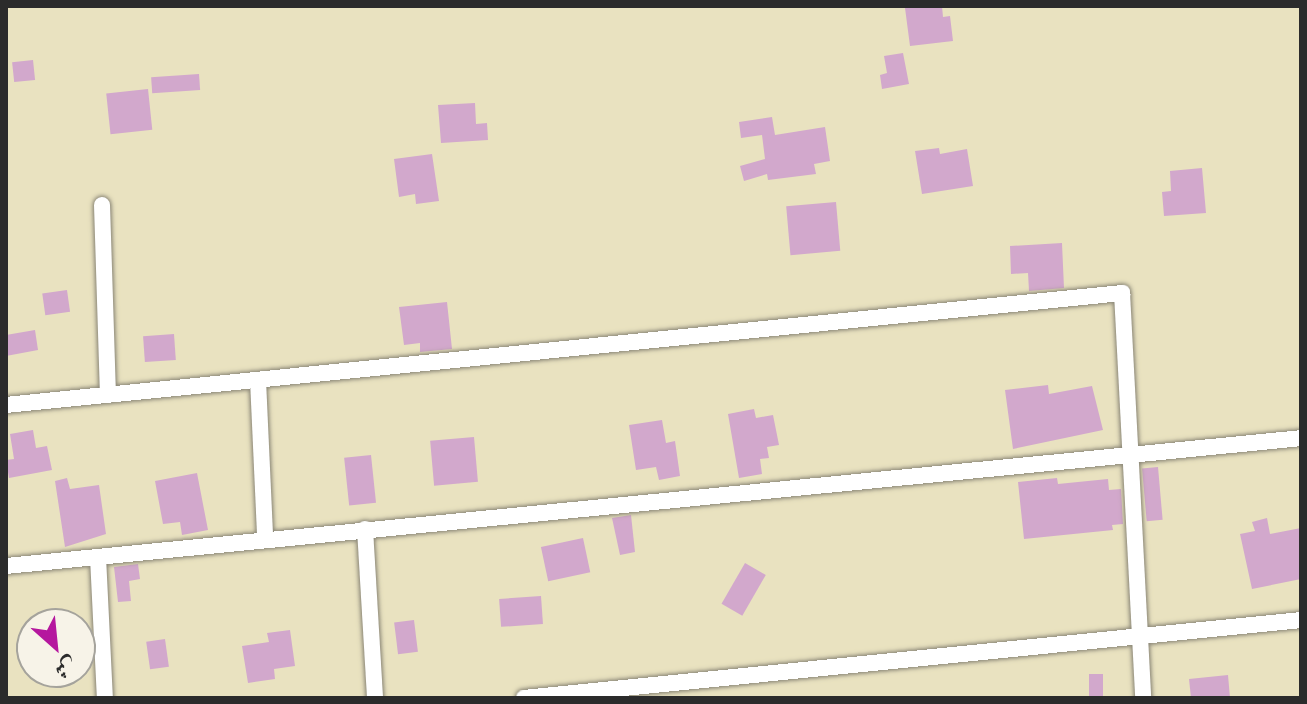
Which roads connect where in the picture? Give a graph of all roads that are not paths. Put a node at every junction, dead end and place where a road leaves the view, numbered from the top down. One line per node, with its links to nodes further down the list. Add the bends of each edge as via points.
1 (102, 205): 3 (street)
2 (258, 380): 3 (street); 6 (street, via 1122,293); 8 (street)
3 (108, 395): 4 (street)
4 (6, 405)
5 (1301, 438): 6 (street)
6 (1130, 454): 7 (street); 12 (street)
7 (365, 529): 8 (street); 14 (street)
8 (265, 537): 9 (street)
9 (98, 557): 10 (street); 13 (street)
10 (6, 566)
11 (1301, 620): 12 (street)
12 (1140, 636): 15 (street); 16 (street)
13 (105, 698)
14 (375, 698)
15 (524, 698)
16 (1143, 698)

